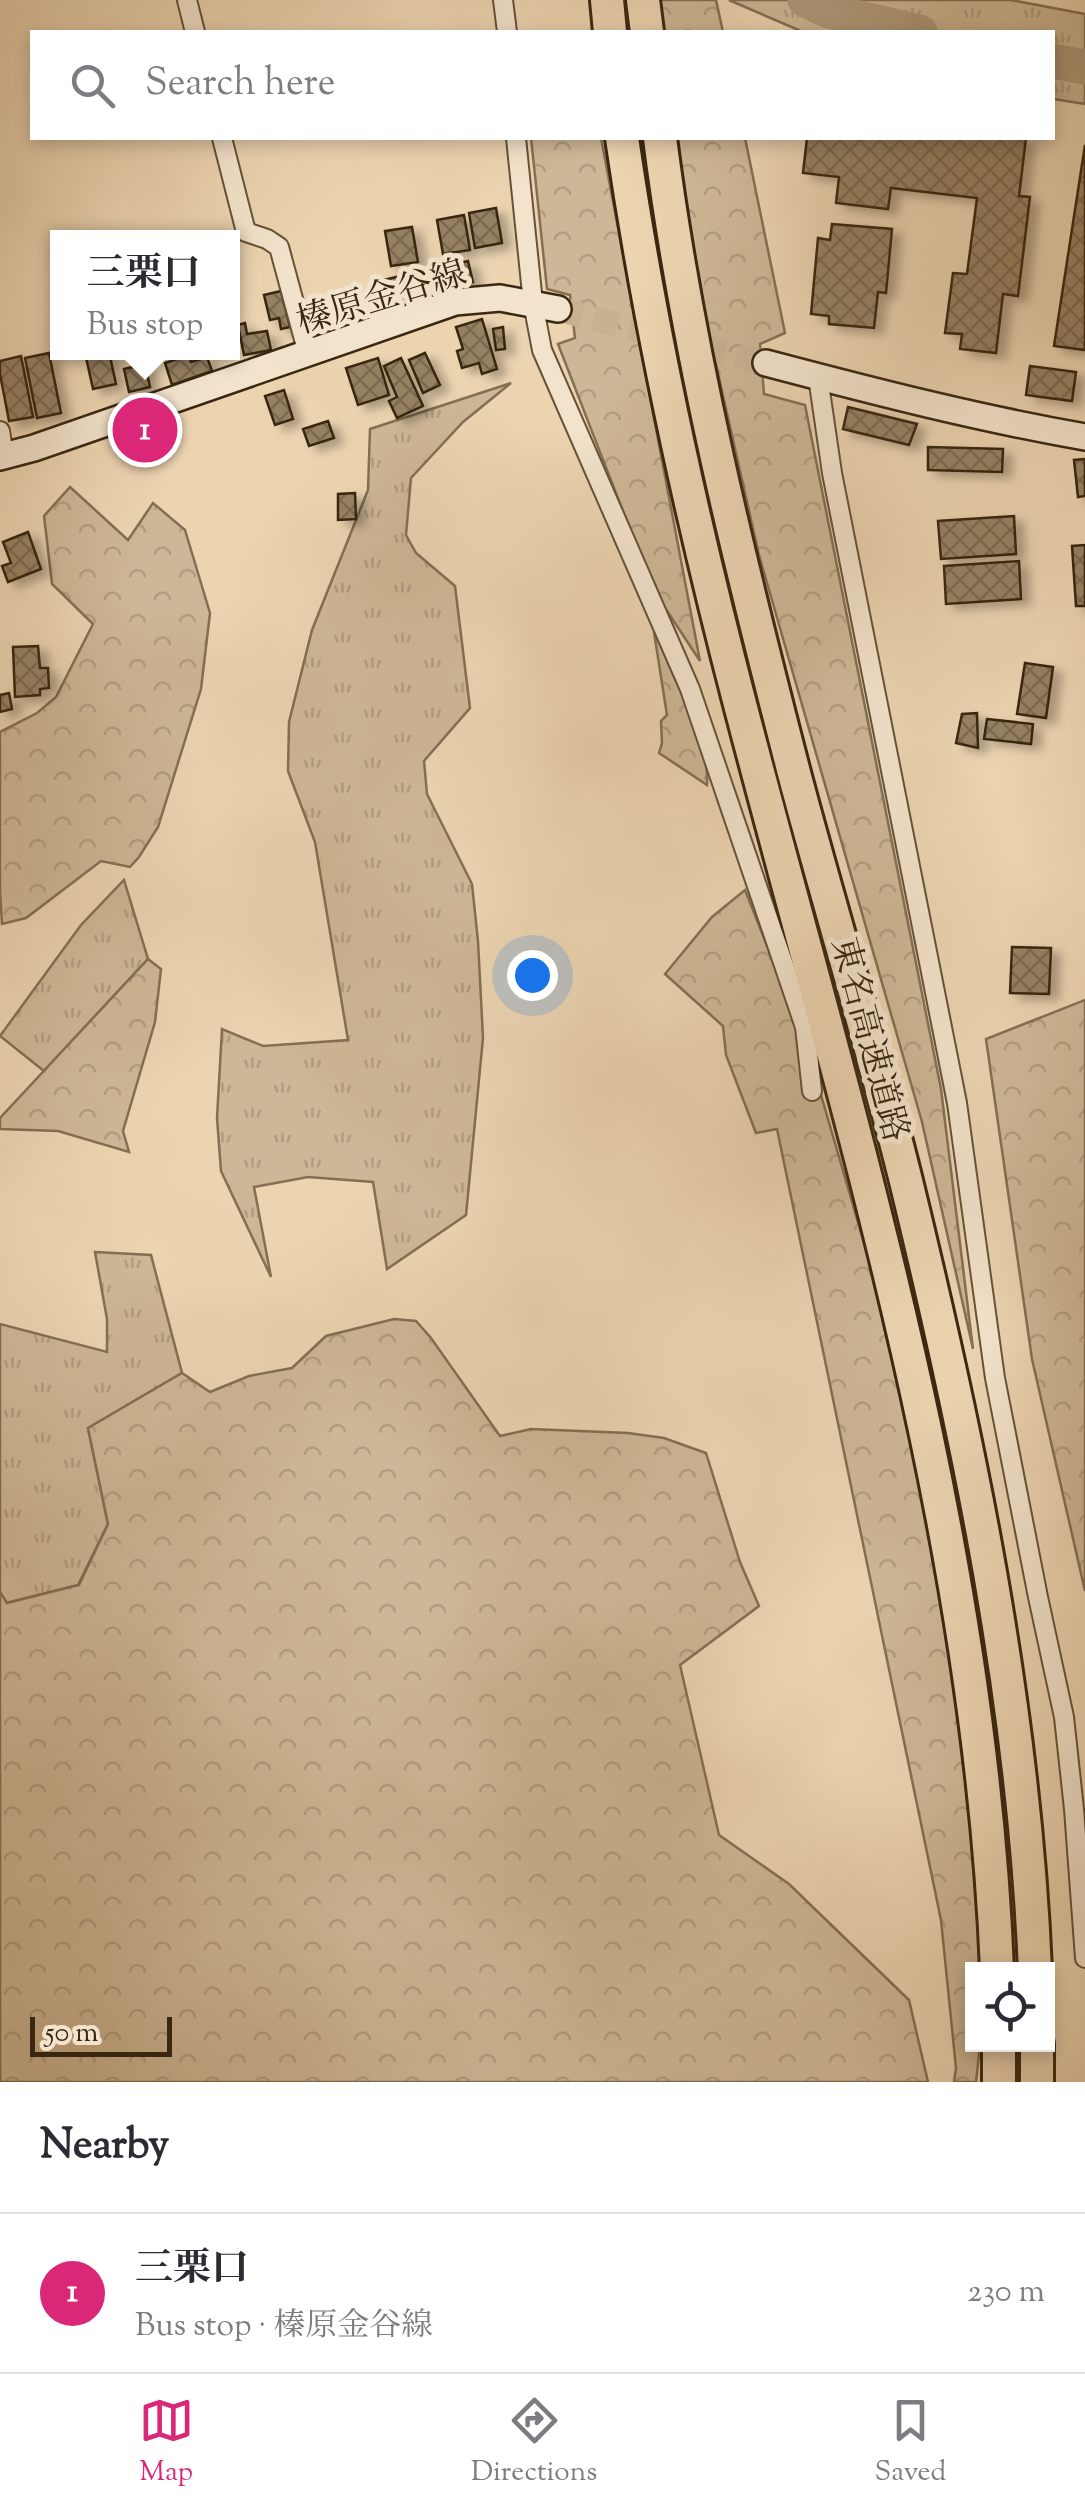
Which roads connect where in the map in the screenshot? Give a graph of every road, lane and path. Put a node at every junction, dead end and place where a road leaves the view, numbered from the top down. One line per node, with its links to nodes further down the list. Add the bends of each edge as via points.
1 (187, 0): 3 (street)
2 (504, 0): 4 (street)
3 (194, 30)
4 (506, 30)
5 (223, 140): 10 (street, via 246,232 279,248)
6 (516, 140): 9 (street)
7 (622, 140): 17 (highway, 東名高速道路, via 638,250 694,517 875,1210 936,1475 977,1727)
8 (660, 140): 18 (highway, 東名高速道路, via 669,212 747,583 905,1178 956,1398 1018,1750)
9 (545, 306): 10 (main road, 榛原金谷線, via 500,298 455,302); 15 (street, via 542,350 690,689 805,1028)
10 (308, 354): 14 (main road, 榛原金谷線)
11 (766, 363): 12 (main road)
12 (818, 377): 13 (main road); 16 (street, via 957,1103 994,1378 1064,1717)
13 (1085, 437)
14 (1, 448)
15 (812, 1091)
16 (1085, 1958)
17 (997, 1962)
18 (1035, 1962)
19 (999, 2052): 21 (highway)
20 (1037, 2052): 22 (highway)
21 (999, 2082)
22 (1036, 2082)

